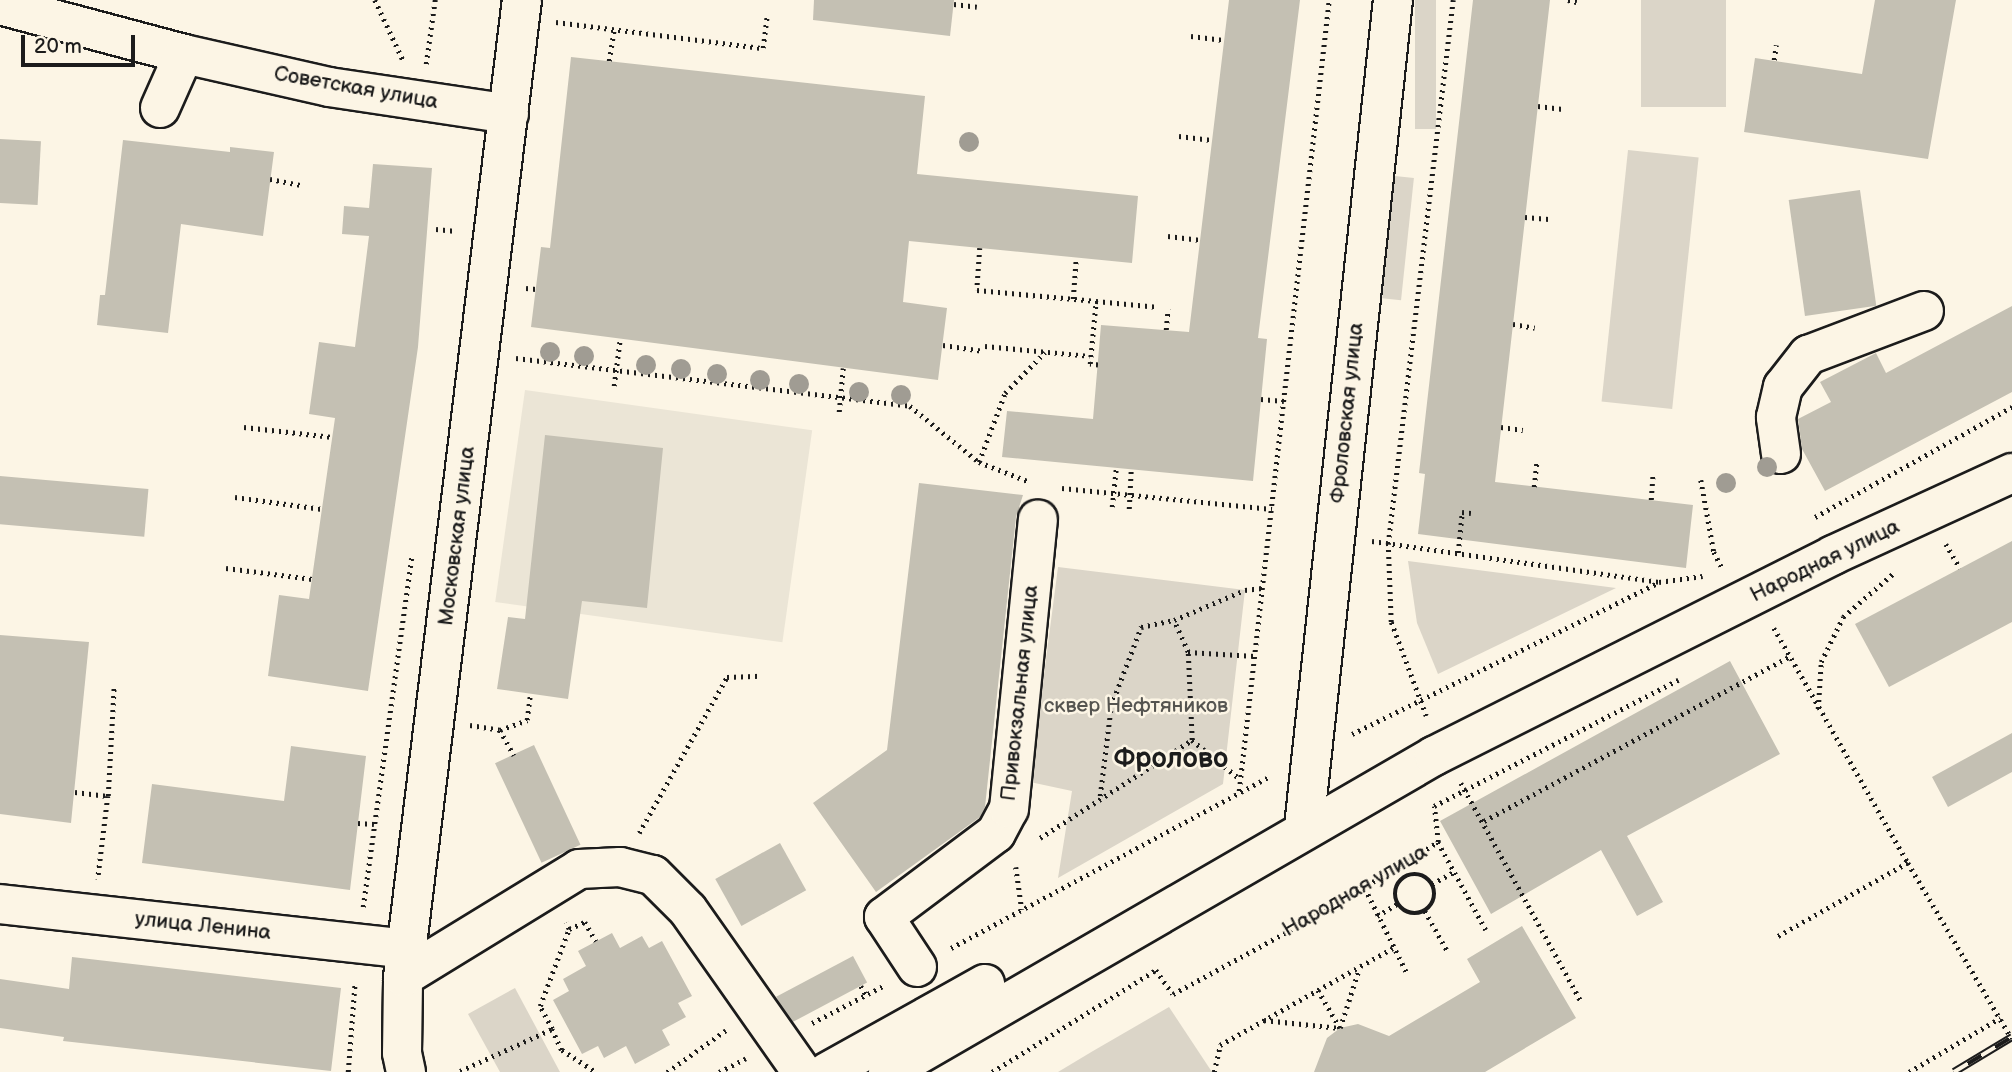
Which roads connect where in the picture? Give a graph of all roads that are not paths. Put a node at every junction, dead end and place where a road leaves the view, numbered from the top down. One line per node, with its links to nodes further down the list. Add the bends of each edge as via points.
1 (1393, 0): 11 (street, Фроловская улица)
2 (0, 5): 4 (street, Советская улица)
3 (521, 9): 6 (street, Московская улица)
4 (184, 54): 5 (street); 6 (street, Советская улица, via 329,87)
5 (160, 108)
6 (509, 114): 13 (street, Московская улица)
7 (1924, 311): 8 (street, via 1808,355 1783,387 1776,416)
8 (1780, 454)
9 (2012, 473): 11 (street, Народная улица, via 1733,580)
10 (1044, 498): 14 (street, Привокзальная улица, via 1009,809 996,832 884,918)
11 (1304, 827): 17 (street, Народная улица, via 1138,900); 18 (street, Народная улица)
12 (0, 904): 13 (street, улица Ленина, via 358,943)
13 (405, 963): 15 (street, Московская улица, via 402,1053); 16 (street, via 579,869 620,867 653,875 688,910)
14 (917, 967)
15 (406, 1072)
16 (802, 1072)
17 (827, 1072)
18 (888, 1072)

